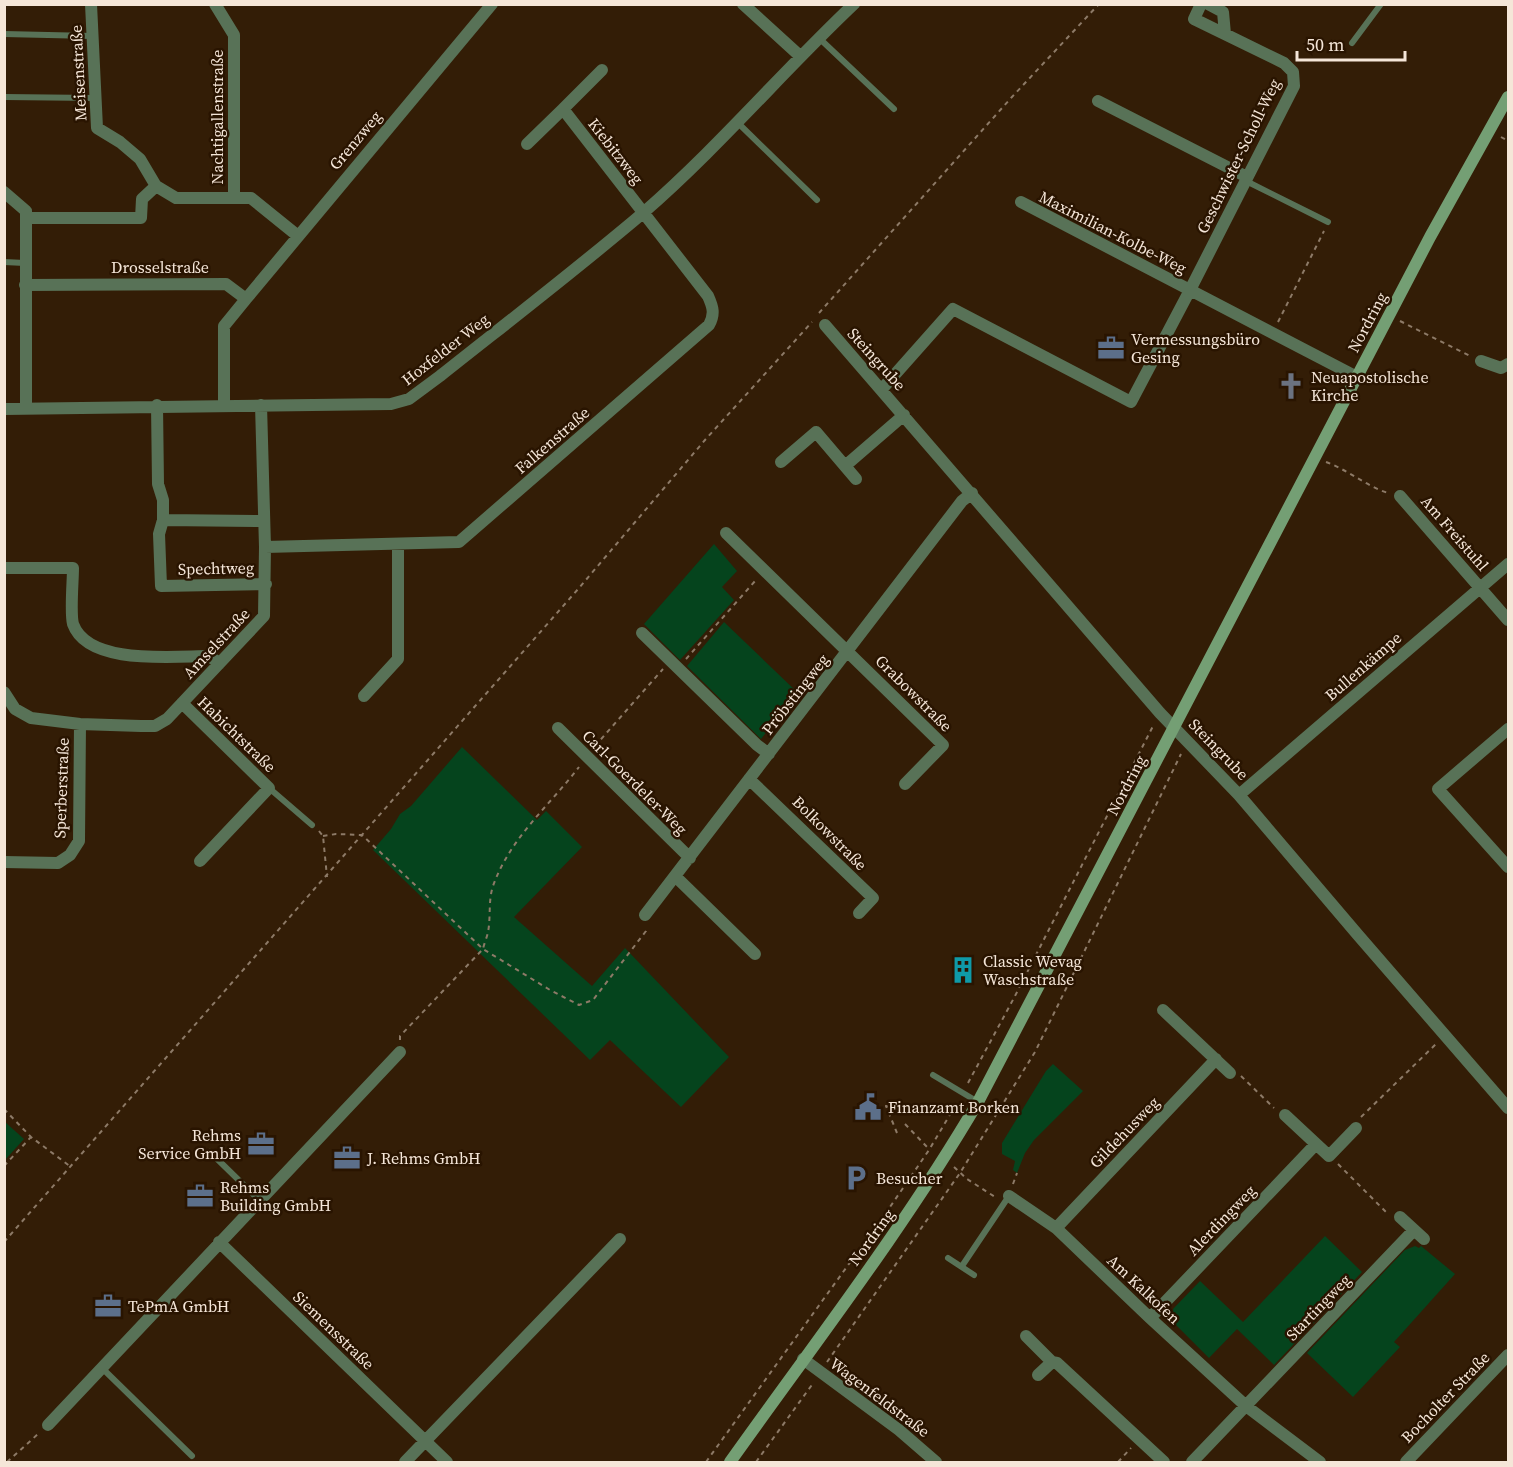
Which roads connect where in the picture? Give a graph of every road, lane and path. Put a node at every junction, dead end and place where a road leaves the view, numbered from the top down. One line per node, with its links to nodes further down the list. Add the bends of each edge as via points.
1 (91, 4): 13 (street, Meisenstraße)
2 (215, 4): 29 (street, Nachtigallenstraße, via 234,34)
3 (492, 4): 35 (street, Grenzweg)
4 (743, 4): 16 (street)
5 (854, 4): 14 (street, Hoxfelder Weg)
6 (1099, 4): 90 (path, via 705,440)
7 (1201, 4): 12 (street, Geschwister-Scholl-Weg, via 1194,19)
8 (1208, 4): 10 (street)
9 (1381, 4): 15 (lane)
10 (1224, 8): 12 (street)
11 (4, 34): 13 (lane)
12 (1225, 34): 26 (street, Geschwister-Scholl-Weg, via 1284,63 1293,72 1294,86)
13 (92, 36): 20 (street, Meisenstraße)
14 (819, 38): 16 (street, Hoxfelder Weg); 23 (lane)
15 (1352, 43)
16 (800, 56): 24 (street, Hoxfelder Weg)
17 (602, 70): 22 (street)
18 (1509, 96): 41 (main road, Nordring)
19 (4, 97): 20 (lane)
20 (95, 98): 27 (street, Meisenstraße, via 97,128 140,159)
21 (1098, 101): 26 (street)
22 (563, 109): 25 (street); 32 (street, Kiebitzweg)
23 (894, 109)
24 (737, 122): 30 (lane); 32 (street, Hoxfelder Weg)
25 (527, 144)
26 (1247, 179): 34 (lane); 39 (street, Geschwister-Scholl-Weg)
27 (156, 186): 29 (street, via 176,198); 33 (street, via 142,199 141,218)
28 (4, 192): 33 (street, via 26,211)
29 (234, 198): 35 (street, via 251,198)
30 (817, 200)
31 (1021, 202): 39 (street, Maximilian-Kolbe-Weg)
32 (644, 212): 49 (street, Hoxfelder Weg, via 409,399 391,404); 63 (street, Falkenstraße, via 708,296 713,317 709,326 459,542)
33 (27, 218): 37 (street)
34 (1329, 222): 43 (path)
35 (298, 236): 40 (street, Grenzweg)
36 (4, 262): 37 (lane)
37 (25, 263): 38 (street)
38 (25, 285): 40 (street, Drosselstraße, via 226,284); 51 (street)
39 (1190, 290): 43 (street, Maximilian-Kolbe-Weg); 47 (street, Geschwister-Scholl-Weg, via 1131,402 953,309)
40 (246, 299): 50 (street, via 224,326)
41 (1389, 316): 44 (path); 46 (main road, Nordring)
42 (825, 325): 47 (street, Steingrube)
43 (1273, 333): 46 (street, Maximilian-Kolbe-Weg)
44 (1480, 362): 45 (street, via 1501,368)
45 (1509, 364)
46 (1357, 377): 54 (main road, Nordring)
47 (882, 388): 53 (street, Steingrube)
48 (157, 405): 50 (street, Hoxfelder Weg); 51 (street, Hoxfelder Weg); 60 (street, Spechtweg, via 158,484)
49 (261, 405): 50 (street, Hoxfelder Weg); 61 (street, Amselstraße)
50 (224, 406)
51 (26, 408): 52 (street, Hoxfelder Weg)
52 (4, 409)
53 (904, 415): 56 (street, Steingrube); 58 (street, Steingrube)
54 (1315, 458): 59 (path); 79 (main road, Nordring)
55 (782, 462): 56 (street, via 816,432)
56 (845, 465): 57 (street)
57 (856, 479)
58 (972, 493): 72 (street, Pröbstingweg); 79 (street, Steingrube)
59 (1400, 496): 69 (street, Am Freistuhl)
60 (163, 520): 61 (street); 68 (street, Spechtweg, via 159,534 161,586)
61 (264, 521): 64 (street, Amselstraße)
62 (726, 532): 67 (street)
63 (398, 545): 64 (street, Falkenstraße); 76 (street, via 398,659)
64 (265, 547): 68 (street, Amselstraße)
65 (1509, 564): 69 (street, Bullenkämpe)
66 (4, 568): 73 (street, via 73,568 73,623 81,637 99,649 118,655 210,656)
67 (765, 570): 72 (street); 74 (path)
68 (266, 584): 73 (street, Amselstraße, via 264,616)
69 (1480, 587): 70 (street, Am Freistuhl); 87 (street, Bullenkämpe)
70 (1509, 620)
71 (642, 633): 74 (street)
72 (848, 651): 82 (street, Pröbstingweg); 85 (street, Grabowstraße, via 943,745)
73 (219, 664): 77 (street, Amselstraße)
74 (675, 664): 82 (street); 83 (path)
75 (4, 692): 78 (street, Amselstraße, via 15,709 31,718)
76 (364, 696)
77 (182, 704): 78 (street, Amselstraße, via 155,726); 86 (street, Habichtstraße)
78 (80, 724): 93 (street, Sperberstraße, via 79,841 70,855 58,863)
79 (1174, 727): 87 (street, Steingrube); 107 (main road, Nordring)
80 (558, 728): 83 (street, Carl-Goerdeler-Weg)
81 (1509, 729): 94 (street, via 1438,789)
82 (769, 754): 84 (street, Pröbstingweg)
83 (587, 757): 91 (street, Carl-Goerdeler-Weg); 99 (path, via 508,854 493,887 489,931)
84 (749, 779): 91 (street, Pröbstingweg); 97 (street, Bolkowstraße, via 873,898)
85 (905, 784)
86 (269, 788): 88 (lane, Habichtstraße); 92 (street, Habichtstraße)
87 (1239, 795): 102 (street, Steingrube)
88 (312, 825): 89 (path)
89 (323, 836): 90 (path); 95 (path)
90 (362, 836): 95 (path); 99 (path)
91 (690, 858): 96 (street, Pröbstingweg)
92 (200, 861)
93 (4, 862)
94 (1509, 867)
95 (327, 877): 121 (path)
96 (676, 877): 98 (street, Pröbstingweg); 100 (street)
97 (859, 913)
98 (645, 915): 99 (path, via 646,932 593,1000 579,1005)
99 (483, 949): 103 (path, via 400,1036)
100 (755, 954)
101 (1163, 1010): 104 (street)
102 (1445, 1035): 108 (street, Steingrube); 113 (path, via 1360,1118)
103 (400, 1052): 123 (street)
104 (1216, 1059): 105 (street); 125 (street, Gildehusweg)
105 (1230, 1072): 111 (path, via 1240,1075 1278,1113)
106 (933, 1074): 107 (lane)
107 (978, 1102): 119 (main road, Nordring)
108 (1509, 1108)
109 (4, 1109): 115 (path)
110 (914, 1114): 114 (path, via 886,1106)
111 (1285, 1115): 116 (street)
112 (905, 1124): 119 (path, via 929,1150)
113 (1356, 1128): 118 (street)
114 (897, 1133)
115 (31, 1137): 120 (path); 121 (path)
116 (1316, 1144): 118 (street); 132 (street, Alerdingweg)
117 (210, 1152): 123 (lane)
118 (1329, 1156): 124 (path, via 1390,1216)
119 (944, 1159): 122 (path, via 967,1179); 135 (main road, Nordring)
120 (4, 1166)
121 (71, 1167): 127 (path)
122 (1007, 1199): 125 (street, Am Kalkofen); 130 (lane)
123 (260, 1200): 128 (street)
124 (1400, 1216): 139 (street, Startingweg, via 1419,1235)
125 (1056, 1228): 132 (street, Am Kalkofen)
126 (620, 1239): 142 (street)
127 (4, 1242)
128 (219, 1242): 137 (street); 142 (street, Siemensstraße)
129 (948, 1258): 130 (lane)
130 (962, 1266): 131 (lane)
131 (974, 1275)
132 (1150, 1318): 139 (street, Am Kalkofen)
133 (1026, 1336): 136 (street)
134 (1509, 1355): 153 (street, Bocholter Straße)
135 (803, 1359): 147 (main road, Nordring); 148 (street, Wagenfeldstraße)
136 (1052, 1362): 138 (street); 141 (street)
137 (101, 1368): 140 (street); 143 (lane)
138 (1038, 1375)
139 (1246, 1406): 151 (street, Startingweg); 152 (street, Am Kalkofen)
140 (48, 1425): 144 (path)
141 (1139, 1440): 149 (path); 150 (street)
142 (425, 1442): 145 (street); 146 (street, Siemensstraße)
143 (192, 1456)
144 (7, 1462)
145 (405, 1462)
146 (447, 1462)
147 (730, 1462)
148 (936, 1462)
149 (1118, 1462)
150 (1164, 1462)
151 (1192, 1462)
152 (1320, 1462)
153 (1406, 1462)

